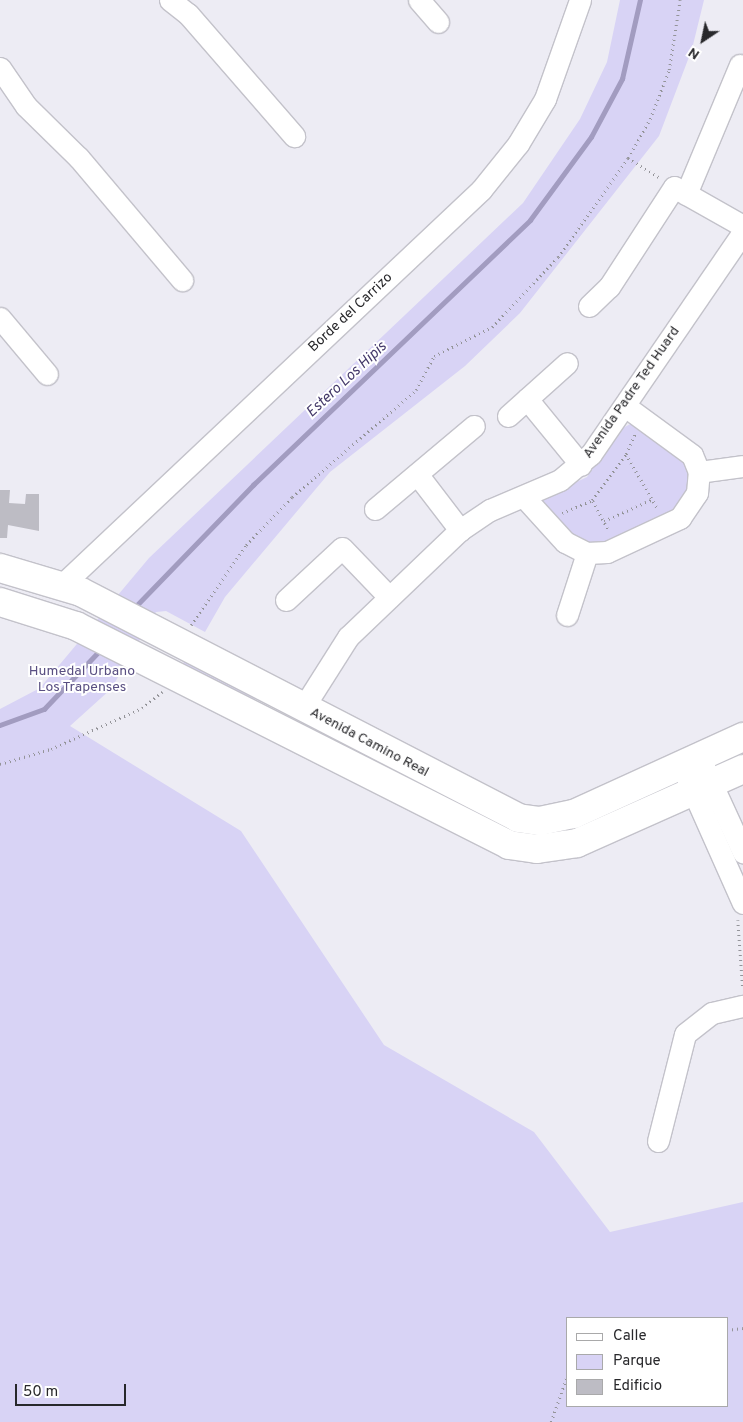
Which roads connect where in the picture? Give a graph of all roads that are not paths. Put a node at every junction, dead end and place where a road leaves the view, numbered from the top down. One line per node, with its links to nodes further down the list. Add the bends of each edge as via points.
1 (170, 0): 4 (street)
2 (419, 0): 5 (street)
3 (580, 0): 30 (street, Borde del Carrizo, via 545,99 518,144 481,190)
4 (185, 7): 8 (street)
5 (438, 22)
6 (740, 65): 9 (street)
7 (0, 69): 12 (street, via 46,128 79,158)
8 (294, 136)
9 (680, 190): 10 (street); 13 (street, via 609,287)
10 (743, 226)
11 (743, 232): 18 (street, Avenida Padre Ted Huard)
12 (182, 280)
13 (589, 306)
14 (0, 318): 16 (street)
15 (567, 363): 17 (street)
16 (47, 374)
17 (527, 399): 19 (street); 21 (street)
18 (625, 406): 21 (street, Avenida Padre Ted Huard); 23 (street, via 683,444)
19 (508, 416)
20 (474, 426): 24 (street)
21 (581, 465): 25 (street, Avenida Padre Ted Huard)
22 (743, 466): 23 (street)
23 (699, 472): 28 (street, via 693,502 667,526 618,548)
24 (417, 474): 26 (street); 27 (street)
25 (524, 497): 27 (street, Avenida Padre Ted Huard, via 490,510); 28 (street, via 571,547)
26 (375, 509)
27 (460, 530): 31 (street, Avenida Padre Ted Huard)
28 (588, 553): 34 (street)
29 (0, 568): 30 (main road, Avenida Camino Real)
30 (62, 585): 33 (main road, via 44,595); 35 (main road, Avenida Camino Real, via 178,633)
31 (390, 597): 32 (street, via 342,548); 35 (street, Avenida Padre Ted Huard, via 340,646)
32 (286, 600)
33 (11, 604): 36 (main road, Avenida Camino Real, via 76,626 167,678)
34 (567, 615)
35 (293, 702): 36 (main road, via 264,701); 38 (main road, Avenida Camino Real, via 494,809 529,820 574,814)
36 (255, 713): 40 (main road, Avenida Camino Real, via 477,831 523,847 578,844)
37 (743, 737): 38 (main road, Avenida Camino Real)
38 (690, 760): 40 (street)
39 (743, 769): 40 (main road, Avenida Camino Real)
40 (702, 788): 41 (street); 42 (street)
41 (743, 852)
42 (743, 903)
43 (743, 1006): 44 (street, via 712,1013 685,1034)
44 (658, 1141)

